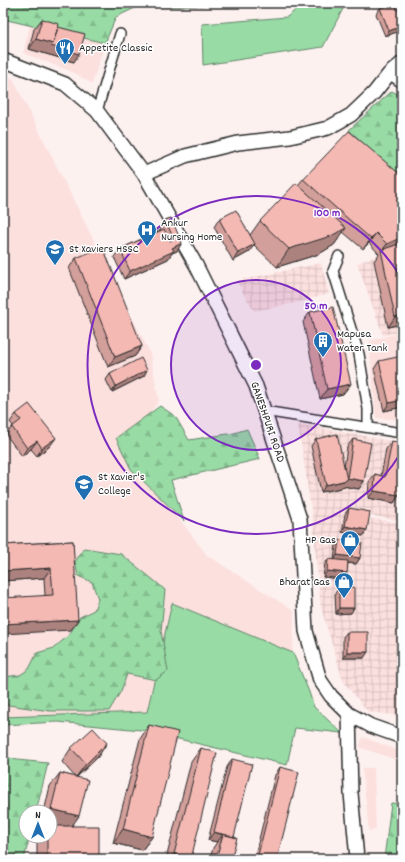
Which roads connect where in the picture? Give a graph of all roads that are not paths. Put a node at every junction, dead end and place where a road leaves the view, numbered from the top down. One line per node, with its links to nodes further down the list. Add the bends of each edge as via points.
1 (120, 34): 6 (street)
2 (3, 60): 6 (street, GANESHPURI ROAD, via 65,84)
3 (402, 63): 4 (street)
4 (389, 74): 5 (street); 7 (street, via 351,116 328,128 290,137 238,143 185,156)
5 (402, 83)
6 (97, 111): 7 (street, GANESHPURI ROAD)
7 (144, 174): 9 (street, GANESHPURI ROAD, via 196,265 256,386)
8 (339, 256): 10 (street, via 333,271 359,354 368,409)
9 (264, 411): 10 (street); 12 (street, GANESHPURI ROAD, via 300,519 306,631 320,680)
10 (368, 427): 11 (street)
11 (402, 433)
12 (348, 714): 13 (street, GANESHPURI ROAD, via 371,726); 14 (street, via 351,793)
13 (402, 737)
14 (358, 859)

